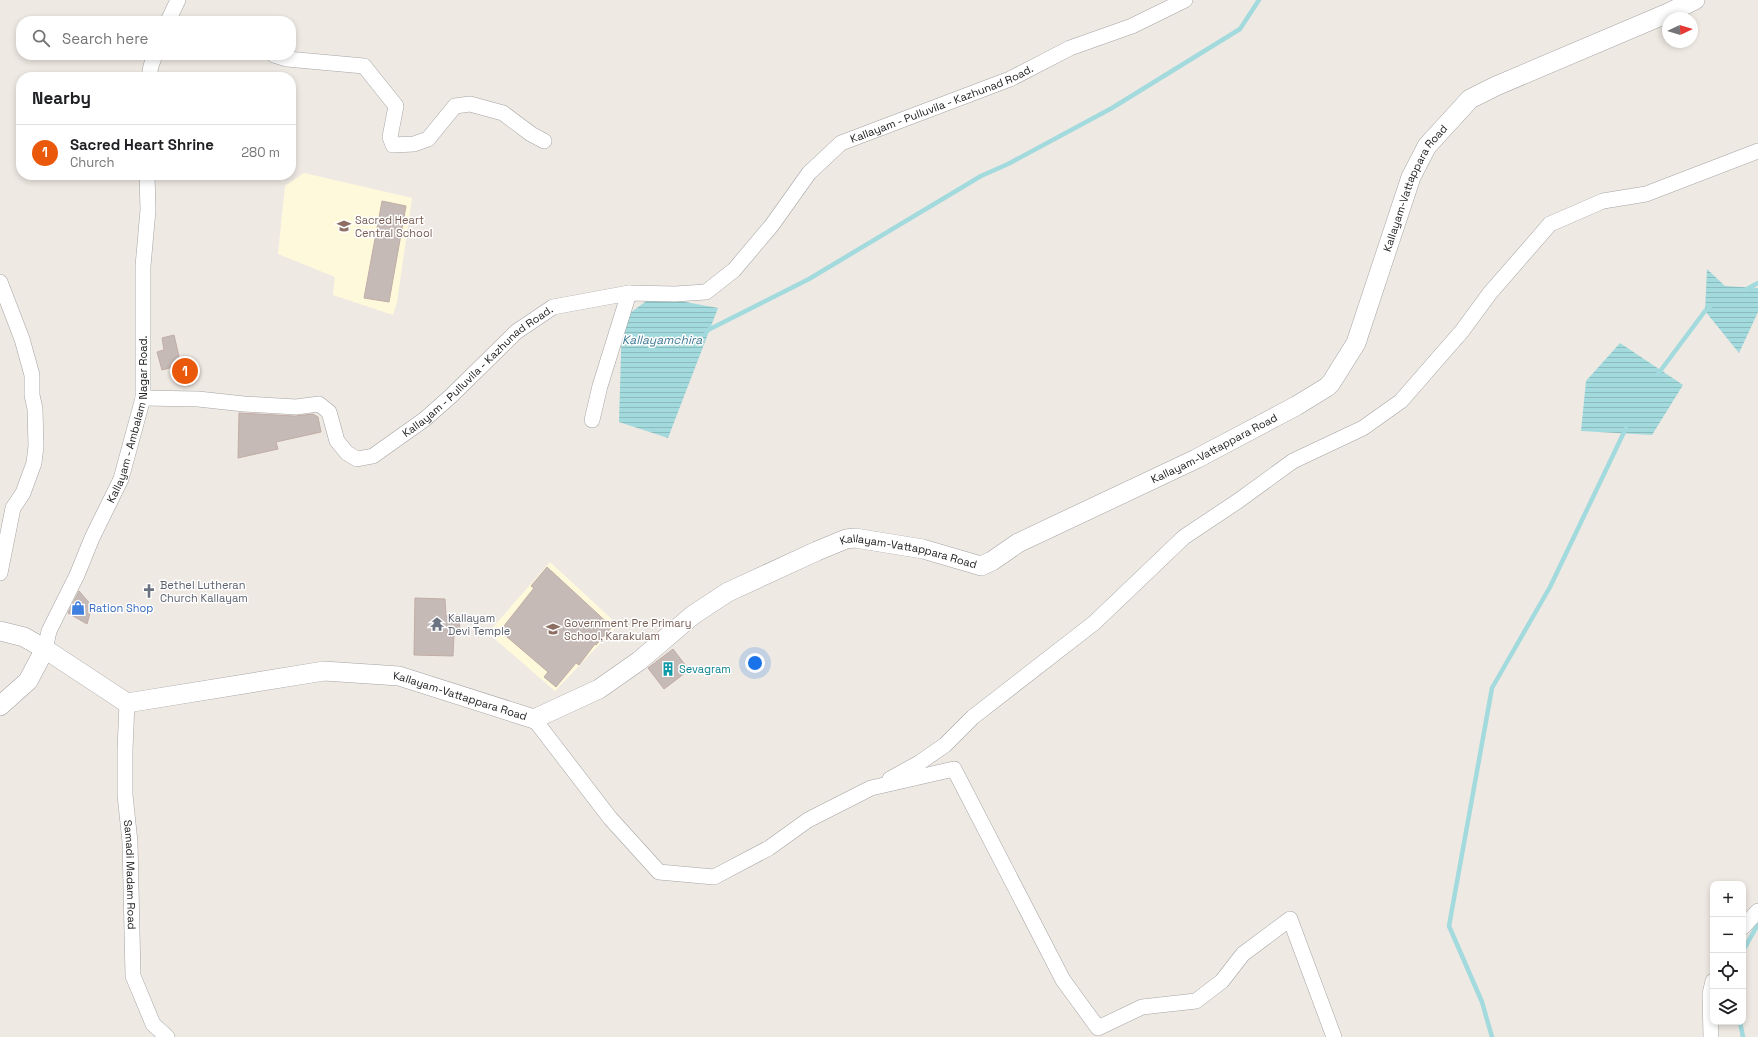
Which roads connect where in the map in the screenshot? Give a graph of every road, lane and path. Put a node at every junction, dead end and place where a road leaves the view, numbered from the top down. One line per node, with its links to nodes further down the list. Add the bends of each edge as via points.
1 (178, 0): 4 (street)
2 (1185, 0): 12 (street, Kallayam - Pulluvila - Kazhunad Road., via 1132,26 1070,48 1010,79 841,143 809,173 772,225 734,270 706,292)
3 (1695, 0): 20 (street, Kallayam-Vattappara Road, via 1470,99 1427,146 1411,177 1356,343 1331,383 1319,392 1196,459 1018,543 982,566 923,548 855,538 817,551 728,592 693,615 639,661 599,689)
4 (174, 16)
5 (153, 60): 7 (street)
6 (296, 60): 8 (street, via 364,66 396,106 390,137 393,146 414,144 428,138 455,106 470,104 503,113)
7 (150, 72)
8 (544, 141)
9 (1758, 151): 21 (street, via 1646,194 1602,201 1550,224 1401,401 1363,428 1293,461 1184,537 1094,623 973,717 945,745 919,763)
10 (147, 180): 13 (street, Kallayam - Ambalam Nagar Road., via 148,210 143,266)
11 (1, 286): 15 (street, via 22,338 32,375 36,446 34,463 23,493 13,508)
12 (629, 292): 13 (street, Kallayam - Pulluvila - Kazhunad Road., via 553,307 516,332 425,419 373,456 357,459 347,452 337,441 329,412 319,404 296,407 198,399); 14 (street)
13 (143, 398): 17 (street, Kallayam - Ambalam Nagar Road., via 121,479 49,631)
14 (592, 420)
15 (0, 573)
16 (0, 631): 17 (street, via 24,637)
17 (45, 649): 18 (street); 19 (street, via 28,681)
18 (127, 703): 20 (street, Kallayam-Vattappara Road, via 324,671 399,676); 25 (street, Samadi Madam Road, via 125,780 130,842 133,976 153,1024)
19 (0, 706)
20 (534, 719): 21 (street, via 610,818 659,872 714,877 769,848 808,820)
21 (871, 788): 26 (street, via 954,769 1063,980 1098,1028 1142,1007 1196,1001 1222,981 1243,954 1290,919)
22 (1758, 911): 23 (street)
23 (1746, 924)
24 (1711, 989): 27 (street)
25 (167, 1037)
26 (1334, 1037)
27 (1711, 1037)

